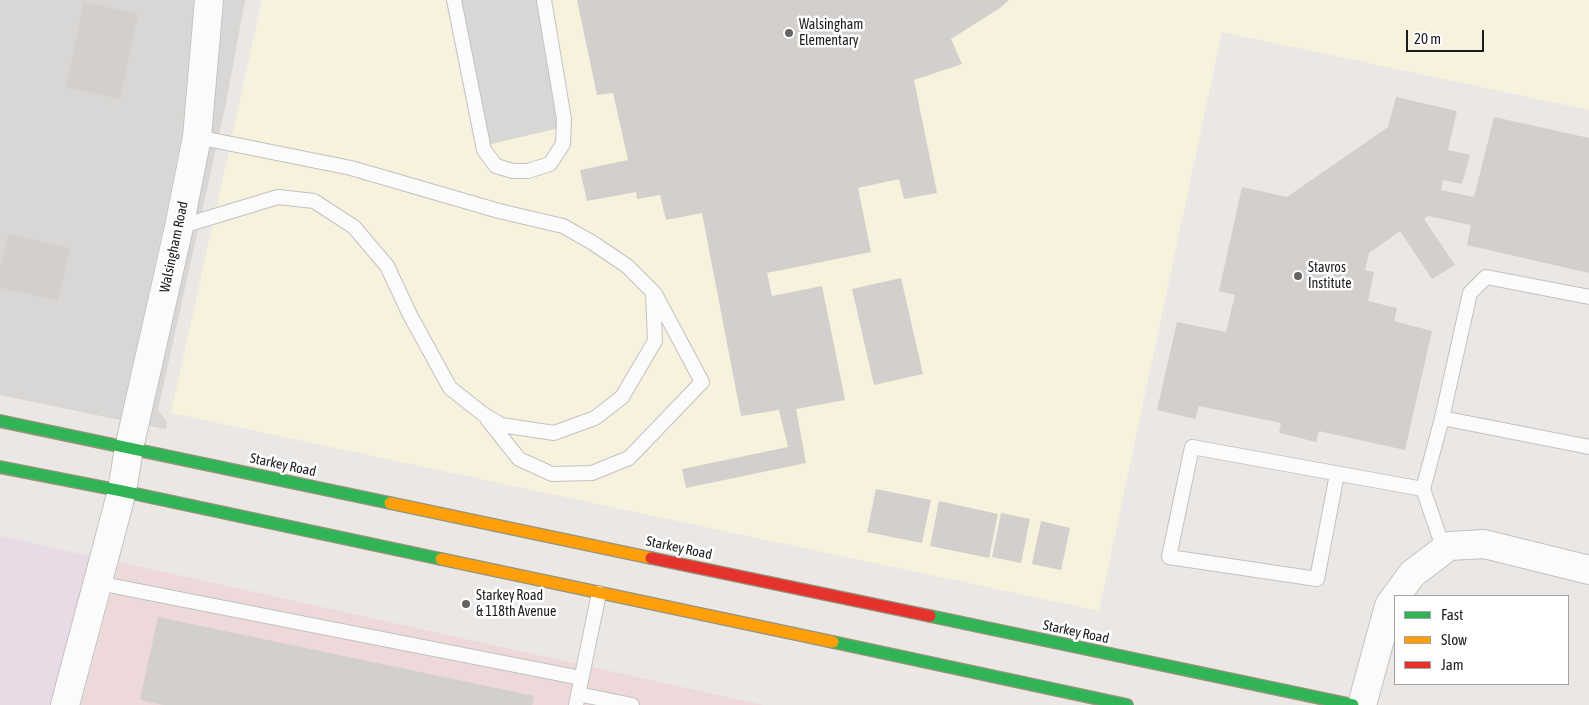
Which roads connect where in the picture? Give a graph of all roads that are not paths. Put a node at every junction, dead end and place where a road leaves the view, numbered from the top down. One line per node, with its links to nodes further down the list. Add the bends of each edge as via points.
1 (209, 0): 4 (street, Walsingham Road)
2 (454, 0): 3 (lane, via 484,150 496,166 514,171 528,171 550,164 563,144 564,118)
3 (544, 0)
4 (197, 136): 5 (street, Walsingham Road); 6 (lane, via 351,168 563,226 627,266)
5 (179, 228): 8 (lane, via 278,198 314,201 354,227 388,266 410,315 450,388); 12 (street, Walsingham Road)
6 (653, 292): 8 (lane, via 655,341 622,397 595,418 554,433 501,425); 8 (lane, via 702,382 629,458 592,473 552,474 519,459)
7 (1589, 297): 9 (lane, via 1486,277 1470,293)
8 (483, 414)
9 (1442, 418): 11 (lane); 15 (lane)
10 (0, 421): 12 (main road, Starkey Road)
11 (1589, 447)
12 (129, 448): 16 (street, Walsingham Road); 28 (main road, Starkey Road)
13 (0, 467): 16 (main road)
14 (1337, 474): 14 (lane, via 1192,447 1169,557 1317,579); 15 (lane)
15 (1423, 489): 17 (lane)
16 (122, 491): 19 (street, Walsingham Road); 20 (main road)
17 (1444, 550): 18 (street, via 1450,546 1484,544); 21 (street, via 1412,574)
18 (1589, 570)
19 (98, 583): 23 (lane); 25 (street, Walsingham Road)
20 (598, 593): 23 (lane); 27 (main road)
21 (1397, 595)
22 (1394, 600): 29 (street, via 1389,606)
23 (581, 678): 24 (lane)
24 (577, 700): 26 (lane)
25 (65, 705)
26 (632, 705)
27 (1127, 705)
28 (1353, 705)
29 (1362, 705)

